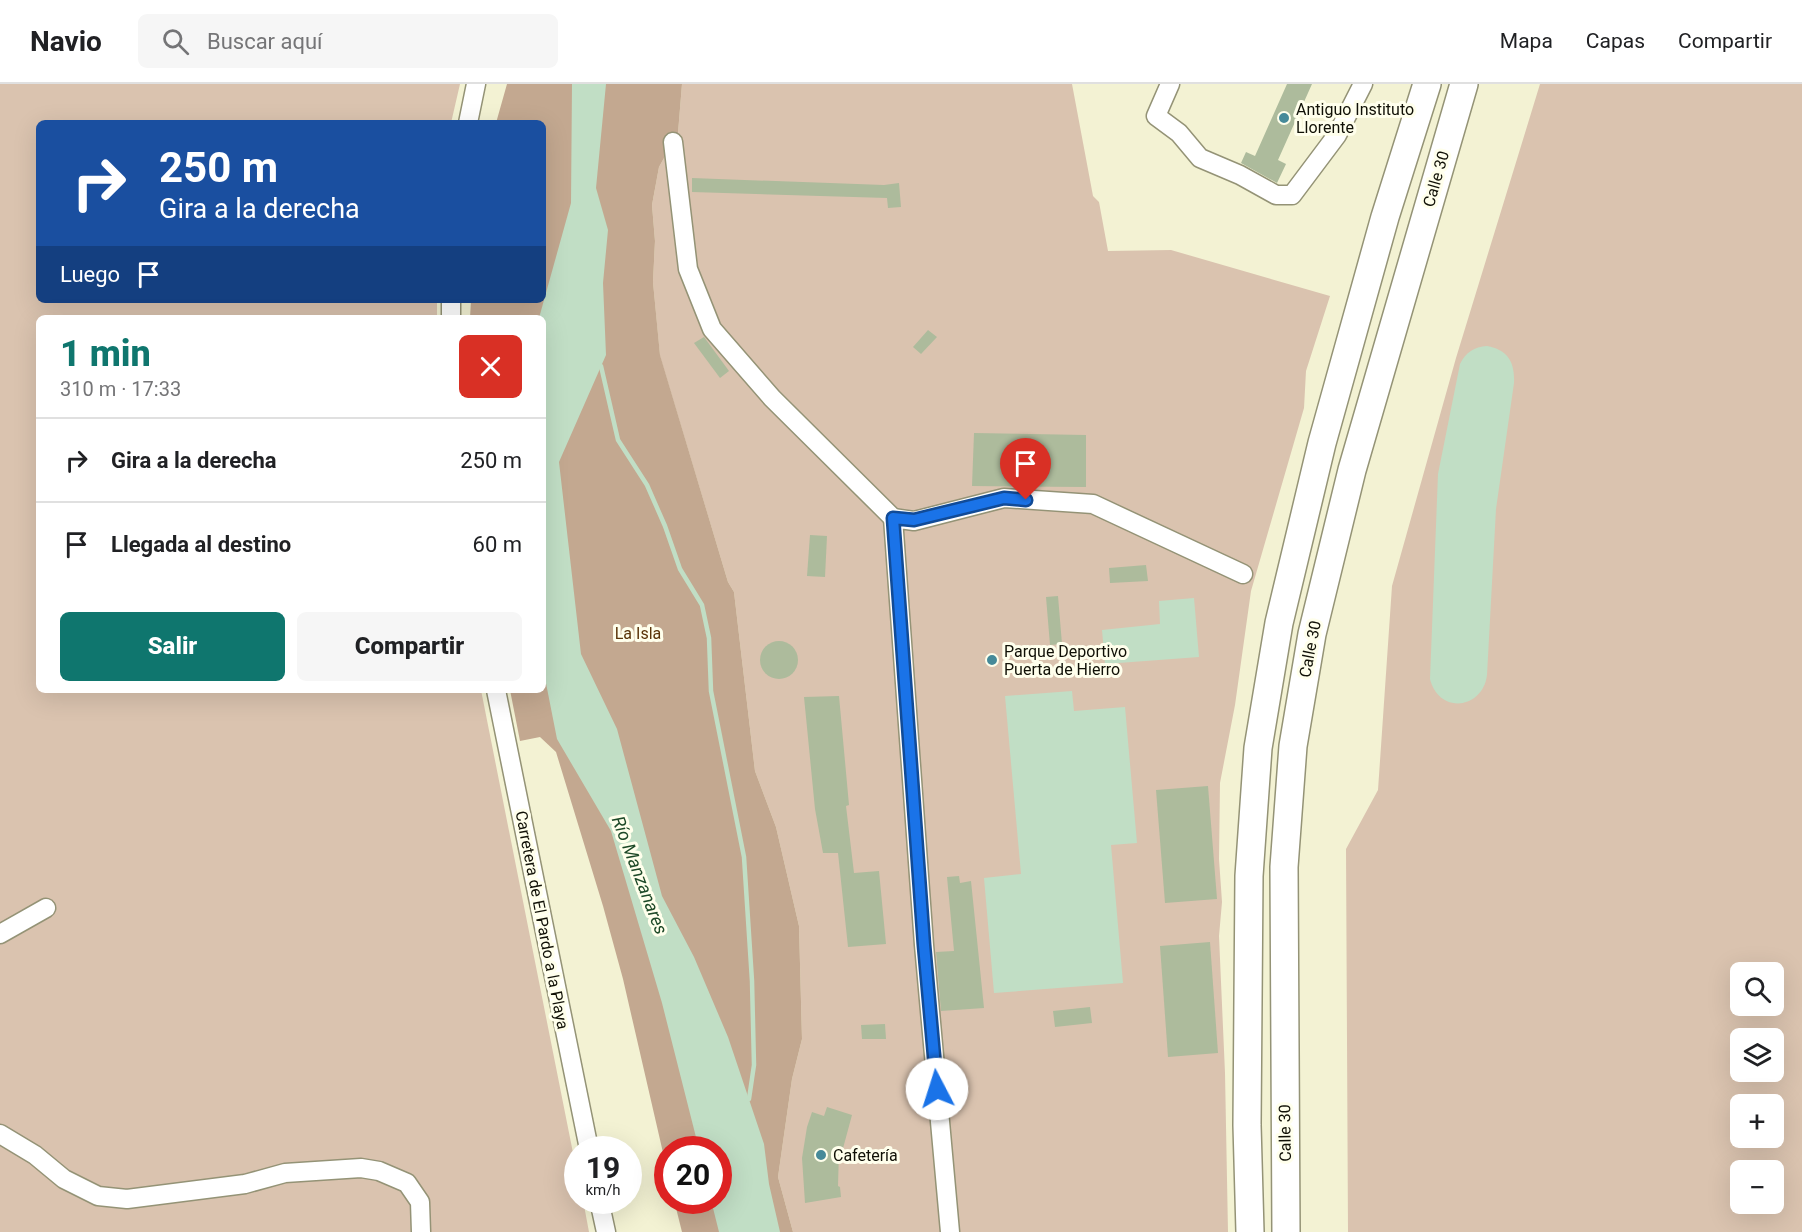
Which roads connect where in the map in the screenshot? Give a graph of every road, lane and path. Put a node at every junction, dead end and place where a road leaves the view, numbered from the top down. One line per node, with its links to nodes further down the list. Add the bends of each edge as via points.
1 (476, 84): 8 (street)
2 (1170, 84): 3 (street, via 1156,116 1179,133 1200,158 1276,195 1292,195 1337,135)
3 (1363, 84)
4 (1412, 84): 10 (highway)
5 (1427, 84): 10 (highway)
6 (1464, 84): 11 (highway, Calle 30)
7 (1480, 84): 11 (highway, via 1443,206)
8 (469, 120)
9 (673, 142): 12 (street, via 688,269 712,329 772,398)
10 (1406, 148): 23 (highway, via 1322,443 1279,623 1258,748 1249,876)
11 (1412, 260): 24 (highway, Calle 30, via 1352,470 1312,634 1293,747 1284,867)
12 (893, 518): 13 (street, via 914,520 1004,498 1093,504); 22 (street, via 924,945)
13 (1243, 574)
14 (497, 693): 18 (street, Carretera de El Pardo a la Playa)
15 (46, 908): 16 (street)
16 (0, 934)
17 (0, 1134): 20 (street, via 64,1179 98,1196 127,1199 245,1184 285,1173 361,1168 379,1171 407,1183 420,1202)
18 (586, 1136)
19 (603, 1214): 21 (street)
20 (421, 1232)
21 (606, 1232)
22 (950, 1232)
23 (1250, 1232)
24 (1286, 1232)

